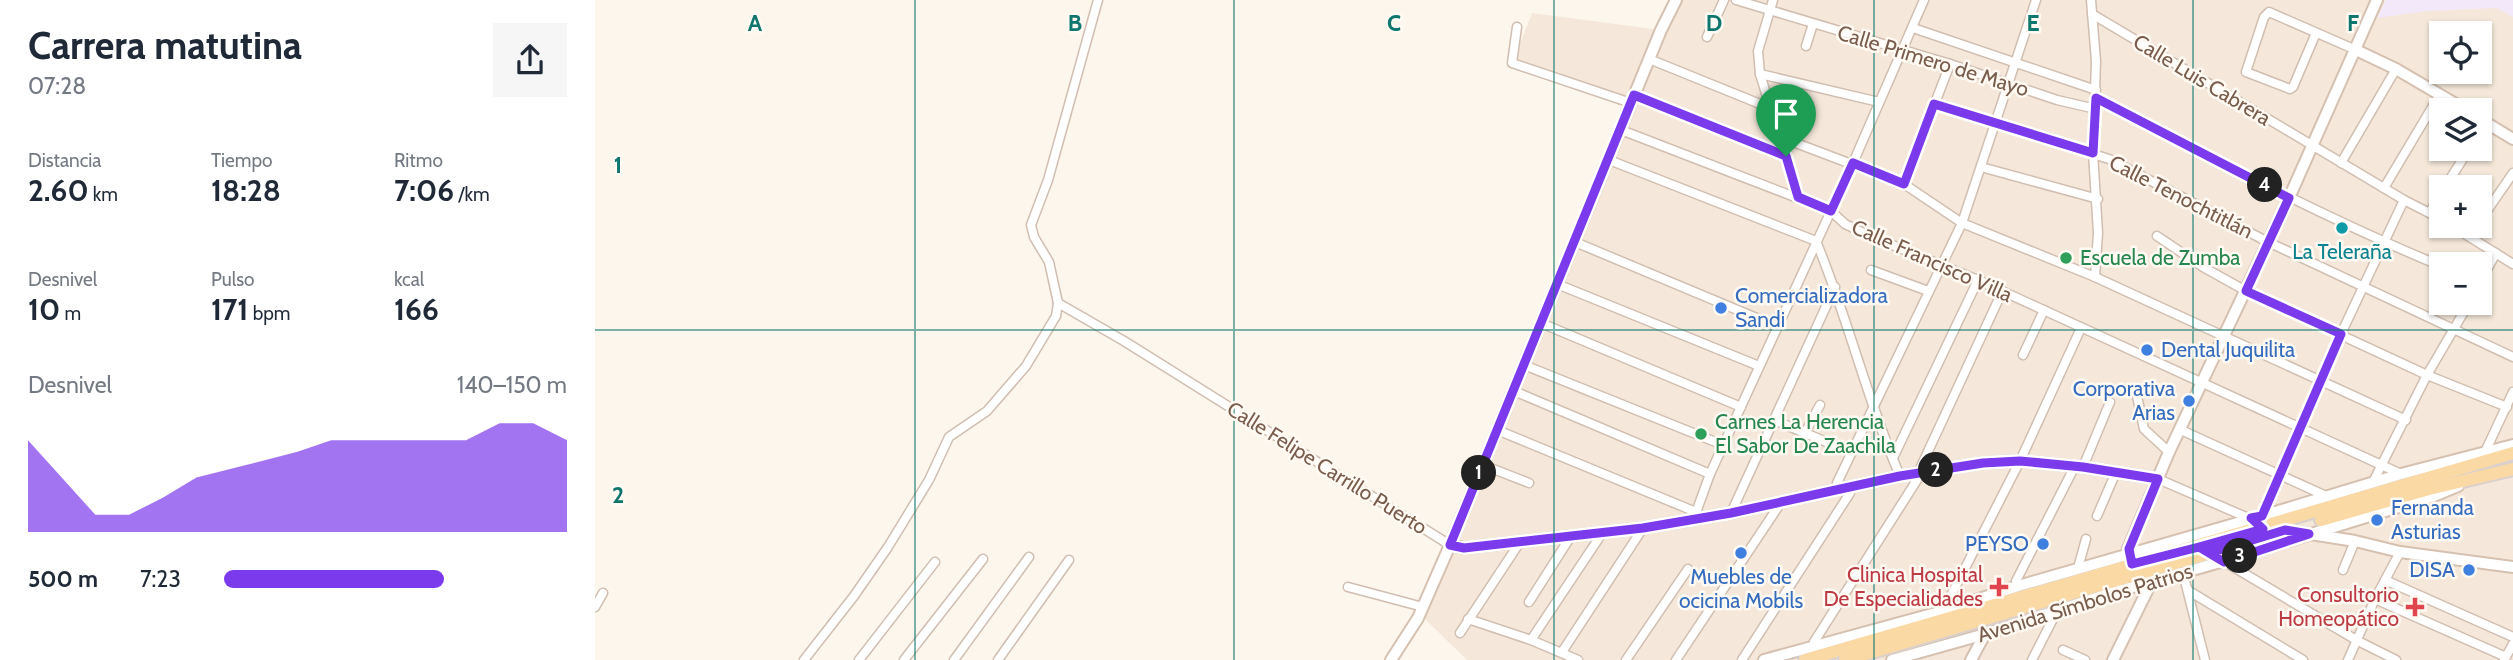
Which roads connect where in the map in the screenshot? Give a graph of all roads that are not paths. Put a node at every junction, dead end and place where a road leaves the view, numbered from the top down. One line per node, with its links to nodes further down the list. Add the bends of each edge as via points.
1 (1098, 0): 77 (street, via 1031,225 1049,262)
2 (1676, 0): 20 (street)
3 (1724, 0): 16 (street)
4 (1736, 0): 10 (street, Calle Primero de Mayo)
5 (1773, 0): 10 (street)
6 (1924, 0): 14 (street)
7 (2036, 0): 21 (street)
8 (2091, 0): 11 (street)
9 (2377, 0): 19 (street)
10 (1770, 9): 12 (street, Calle Primero de Mayo); 24 (street, via 1758,51)
11 (2092, 14): 26 (street); 39 (street, Calle Luis Cabrera)
12 (1813, 24): 17 (street); 18 (street, Calle Primero de Mayo)
13 (1517, 27): 29 (street, via 1512,63)
14 (1913, 27): 18 (street); 21 (street)
15 (2316, 33): 15 (street, via 2290,89 2246,72 2269,12); 19 (street)
16 (1707, 37)
17 (1806, 46)
18 (1903, 50): 22 (street, Calle Primero de Mayo); 30 (street)
19 (2356, 50): 23 (street); 39 (street)
20 (1650, 59): 29 (street); 32 (street)
21 (2017, 62): 25 (street); 26 (street)
22 (1950, 64): 25 (street, Calle Primero de Mayo); 31 (street)
23 (2396, 69): 27 (street); 44 (street)
24 (1760, 74): 30 (street); 32 (street)
25 (2010, 84): 33 (street, Calle Primero de Mayo); 34 (street)
26 (2096, 94): 33 (street); 50 (street)
27 (2440, 94): 28 (street); 48 (street)
28 (2446, 98)
29 (1633, 99): 36 (street); 41 (street)
30 (1879, 102): 43 (street)
31 (1934, 104): 34 (street, Calle Tenochtitlán); 47 (street)
32 (1770, 108): 37 (street)
33 (2096, 109): 40 (street)
34 (1996, 124): 40 (street, Calle Tenochtitlán); 45 (street)
35 (2492, 129): 38 (street)
36 (1621, 130): 42 (street); 49 (street, Calle Francisco Villa)
37 (1780, 136): 41 (street); 43 (street)
38 (2513, 139)
39 (2313, 145): 44 (street, Calle Luis Cabrera); 50 (street)
40 (2093, 153): 51 (street); 61 (street, Calle Tenochtitlán)
41 (1786, 156): 49 (street)
42 (1609, 160): 59 (street); 60 (street)
43 (1853, 163): 47 (street); 54 (street)
44 (2341, 163): 48 (street, Calle Luis Cabrera)
45 (1981, 167): 51 (street); 56 (street)
46 (2513, 173): 53 (street)
47 (1904, 184): 56 (street)
48 (2384, 188): 52 (street, Calle Luis Cabrera)
49 (1798, 197): 54 (street, Calle Francisco Villa)
50 (2289, 198): 61 (street); 62 (street)
51 (2098, 199): 69 (street)
52 (2404, 200): 55 (street, Calle Luis Cabrera); 62 (street)
53 (2492, 204)
54 (1831, 211): 60 (street); 67 (street, Calle Francisco Villa, via 1845,224)
55 (2429, 212)
56 (1962, 223): 67 (street); 69 (street)
57 (2157, 236): 75 (street)
58 (2471, 238): 63 (street)
59 (1575, 242): 71 (street); 81 (street)
60 (1816, 242): 72 (street); 81 (street)
61 (2268, 242): 73 (street, Calle Tenochtitlán); 75 (street)
62 (2384, 242): 65 (street); 73 (street)
63 (2496, 253): 64 (street); 66 (street)
64 (2492, 260)
65 (2429, 261)
66 (2513, 264)
67 (1942, 266): 70 (street, Calle Francisco Villa); 74 (street)
68 (1871, 270): 74 (street)
69 (2095, 277): 85 (street)
70 (1978, 280): 76 (street, Calle Francisco Villa); 113 (street)
71 (1557, 284): 80 (street); 89 (street)
72 (1835, 287): 99 (street); 101 (street)
73 (2364, 287): 83 (street, Calle Tenochtitlán); 84 (street)
74 (1928, 291): 99 (street)
75 (2246, 291): 84 (street); 85 (street)
76 (2002, 292): 78 (street, Calle Francisco Villa); 120 (street)
77 (1058, 303): 144 (street, Calle Felipe Carrillo Puerto); 183 (street, via 1056,316 1026,366 986,411 949,437 888,547)
78 (2044, 310): 82 (street, Calle Francisco Villa); 86 (street)
79 (2462, 315): 83 (street)
80 (1542, 323): 88 (street); 98 (street)
81 (1778, 327): 89 (street)
82 (2081, 328): 92 (street, Calle Francisco Villa); 114 (street)
83 (2454, 329): 87 (street, Calle Tenochtitlán); 90 (street)
84 (2341, 334): 90 (street); 91 (street)
85 (2225, 337): 91 (street); 92 (street)
86 (2024, 355)
87 (2513, 357)
88 (1524, 365): 93 (street); 107 (street)
89 (1759, 366): 98 (street)
90 (2427, 375): 100 (street); 102 (street)
91 (2322, 381): 102 (street); 103 (street)
92 (2202, 385): 103 (street, Calle Francisco Villa); 105 (street)
93 (1514, 391): 104 (street); 121 (street)
94 (2513, 392): 100 (street)
95 (2137, 396): 110 (street, via 2144,429)
96 (2110, 402): 117 (street)
97 (1820, 405): 106 (street)
98 (1741, 407): 107 (street)
99 (1874, 407): 113 (street); 129 (street, via 1837,483)
100 (2507, 407): 111 (street)
101 (1774, 420): 106 (street); 132 (street)
102 (2406, 420): 116 (street)
103 (2300, 427): 116 (street, Calle Francisco Villa); 122 (street)
104 (1497, 430): 115 (street); 133 (street)
105 (2181, 430): 110 (street); 122 (street)
106 (1805, 433): 109 (street)
107 (1723, 444): 121 (street)
108 (2513, 445): 111 (street, Avenida Símbolos Patrios)
109 (1836, 446)
110 (2169, 452): 125 (street)
111 (2484, 452): 123 (street, Avenida Símbolos Patrios)
112 (2513, 453): 135 (main road, Avenida Símbolos Patrios)
113 (1893, 458): 124 (street)
114 (2020, 461): 117 (street, Calle Felipe Carrillo Puerto); 120 (street, Calle Felipe Carrillo Puerto); 169 (street)
115 (1483, 465): 128 (street); 144 (street)
116 (2383, 465): 123 (street, Calle Francisco Villa); 127 (street)
117 (2079, 467): 119 (street, Calle Felipe Carrillo Puerto); 160 (street, via 2016,581)
118 (2513, 469): 126 (main road, Avenida Símbolos Patrios)
119 (2116, 472): 125 (street, Calle Felipe Carrillo Puerto); 134 (street)
120 (1918, 473): 124 (street, Calle Felipe Carrillo Puerto); 178 (street)
121 (1710, 474): 133 (street)
122 (2280, 474): 130 (street); 135 (street)
123 (2400, 474): 127 (street, Avenida Símbolos Patrios)
124 (1900, 476): 129 (street, Calle Felipe Carrillo Puerto)
125 (2158, 479): 135 (street); 149 (street, via 2129,549)
126 (2476, 479): 137 (main road, Avenida Símbolos Patrios); 139 (street, Avenida Símbolos Patrios)
127 (2373, 482): 130 (street, Avenida Símbolos Patrios)
128 (1528, 483)
129 (1844, 488): 131 (street, Calle Felipe Carrillo Puerto); 192 (street, via 1850,493)
130 (2326, 496): 135 (street, Avenida Símbolos Patrios)
131 (1778, 502): 132 (street, Calle Felipe Carrillo Puerto); 191 (street)
132 (1731, 513): 133 (street, Calle Felipe Carrillo Puerto)
133 (1695, 515): 136 (street, Calle Felipe Carrillo Puerto)
134 (2097, 516)
135 (2259, 521): 145 (main road, Avenida Símbolos Patrios); 149 (street, Avenida Símbolos Patrios)
136 (1643, 528): 138 (street, Calle Felipe Carrillo Puerto); 181 (street)
137 (2285, 530): 139 (street); 145 (main road, Avenida Símbolos Patrios)
138 (1603, 532): 140 (street, Calle Felipe Carrillo Puerto); 175 (street)
139 (2309, 534): 142 (street); 152 (street, Avenida Símbolos Patrios)
140 (1571, 536): 143 (street, Calle Felipe Carrillo Puerto); 166 (street)
141 (2086, 539): 154 (street)
142 (2355, 541): 146 (street); 156 (street)
143 (1520, 542): 144 (street, Calle Felipe Carrillo Puerto, via 1464,548); 171 (street)
144 (1450, 545): 168 (street)
145 (2205, 550): 149 (main road, Avenida Símbolos Patrios); 152 (street); 158 (main road, Avenida Símbolos Patrios)
146 (2400, 552): 153 (street); 159 (street)
147 (1029, 557): 186 (street)
148 (983, 559): 185 (street)
149 (2131, 559): 154 (street, Avenida Símbolos Patrios); 158 (street); 194 (main road, Avenida Símbolos Patrios)
150 (1069, 560): 187 (street)
151 (935, 562): 184 (street)
152 (2224, 562): 157 (street, Avenida Símbolos Patrios); 176 (street)
153 (2513, 567)
154 (2078, 568): 160 (street, Avenida Símbolos Patrios)
155 (1688, 569): 190 (street)
156 (2343, 570)
157 (2183, 573): 158 (street, Avenida Símbolos Patrios); 163 (street)
158 (2147, 577): 162 (main road, Avenida Símbolos Patrios); 201 (street, via 2149,587)
159 (2385, 580): 165 (street); 174 (street)
160 (2018, 586): 169 (street, Avenida Símbolos Patrios)
161 (1348, 587): 168 (street)
162 (2113, 587): 170 (street, Avenida Símbolos Patrios); 195 (main road, Avenida Símbolos Patrios)
163 (2189, 591): 202 (street); 203 (street)
164 (603, 593): 167 (street)
165 (2375, 599): 176 (street); 182 (street)
166 (1529, 602)
167 (595, 607)
168 (1423, 607): 188 (street)
169 (1943, 611): 178 (street, Avenida Símbolos Patrios)
170 (2057, 611): 173 (street, Avenida Símbolos Patrios); 199 (street)
171 (1468, 619): 172 (street); 175 (street)
172 (1460, 632)
173 (1985, 634): 179 (street, Avenida Símbolos Patrios); 198 (street)
174 (2513, 636)
175 (1531, 640): 181 (street)
176 (2358, 640): 204 (street); 205 (street)
177 (2513, 644): 182 (street)
178 (1815, 646): 193 (street, Avenida Símbolos Patrios)
179 (1934, 648): 196 (street, Avenida Símbolos Patrios); 197 (street)
180 (2063, 650): 200 (street)
181 (1562, 652): 189 (street)
182 (2505, 658)
183 (804, 660)
184 (859, 660)
185 (904, 660)
186 (954, 660)
187 (998, 660)
188 (1391, 660)
189 (1578, 660)
190 (1626, 660)
191 (1676, 660)
192 (1742, 660)
193 (1764, 660)
194 (1805, 660)
195 (1845, 660)
196 (1892, 660)
197 (1927, 660)
198 (1971, 660)
199 (2032, 660)
200 (2085, 660)
201 (2113, 660)
202 (2205, 660)
203 (2303, 660)
204 (2349, 660)
205 (2396, 660)

